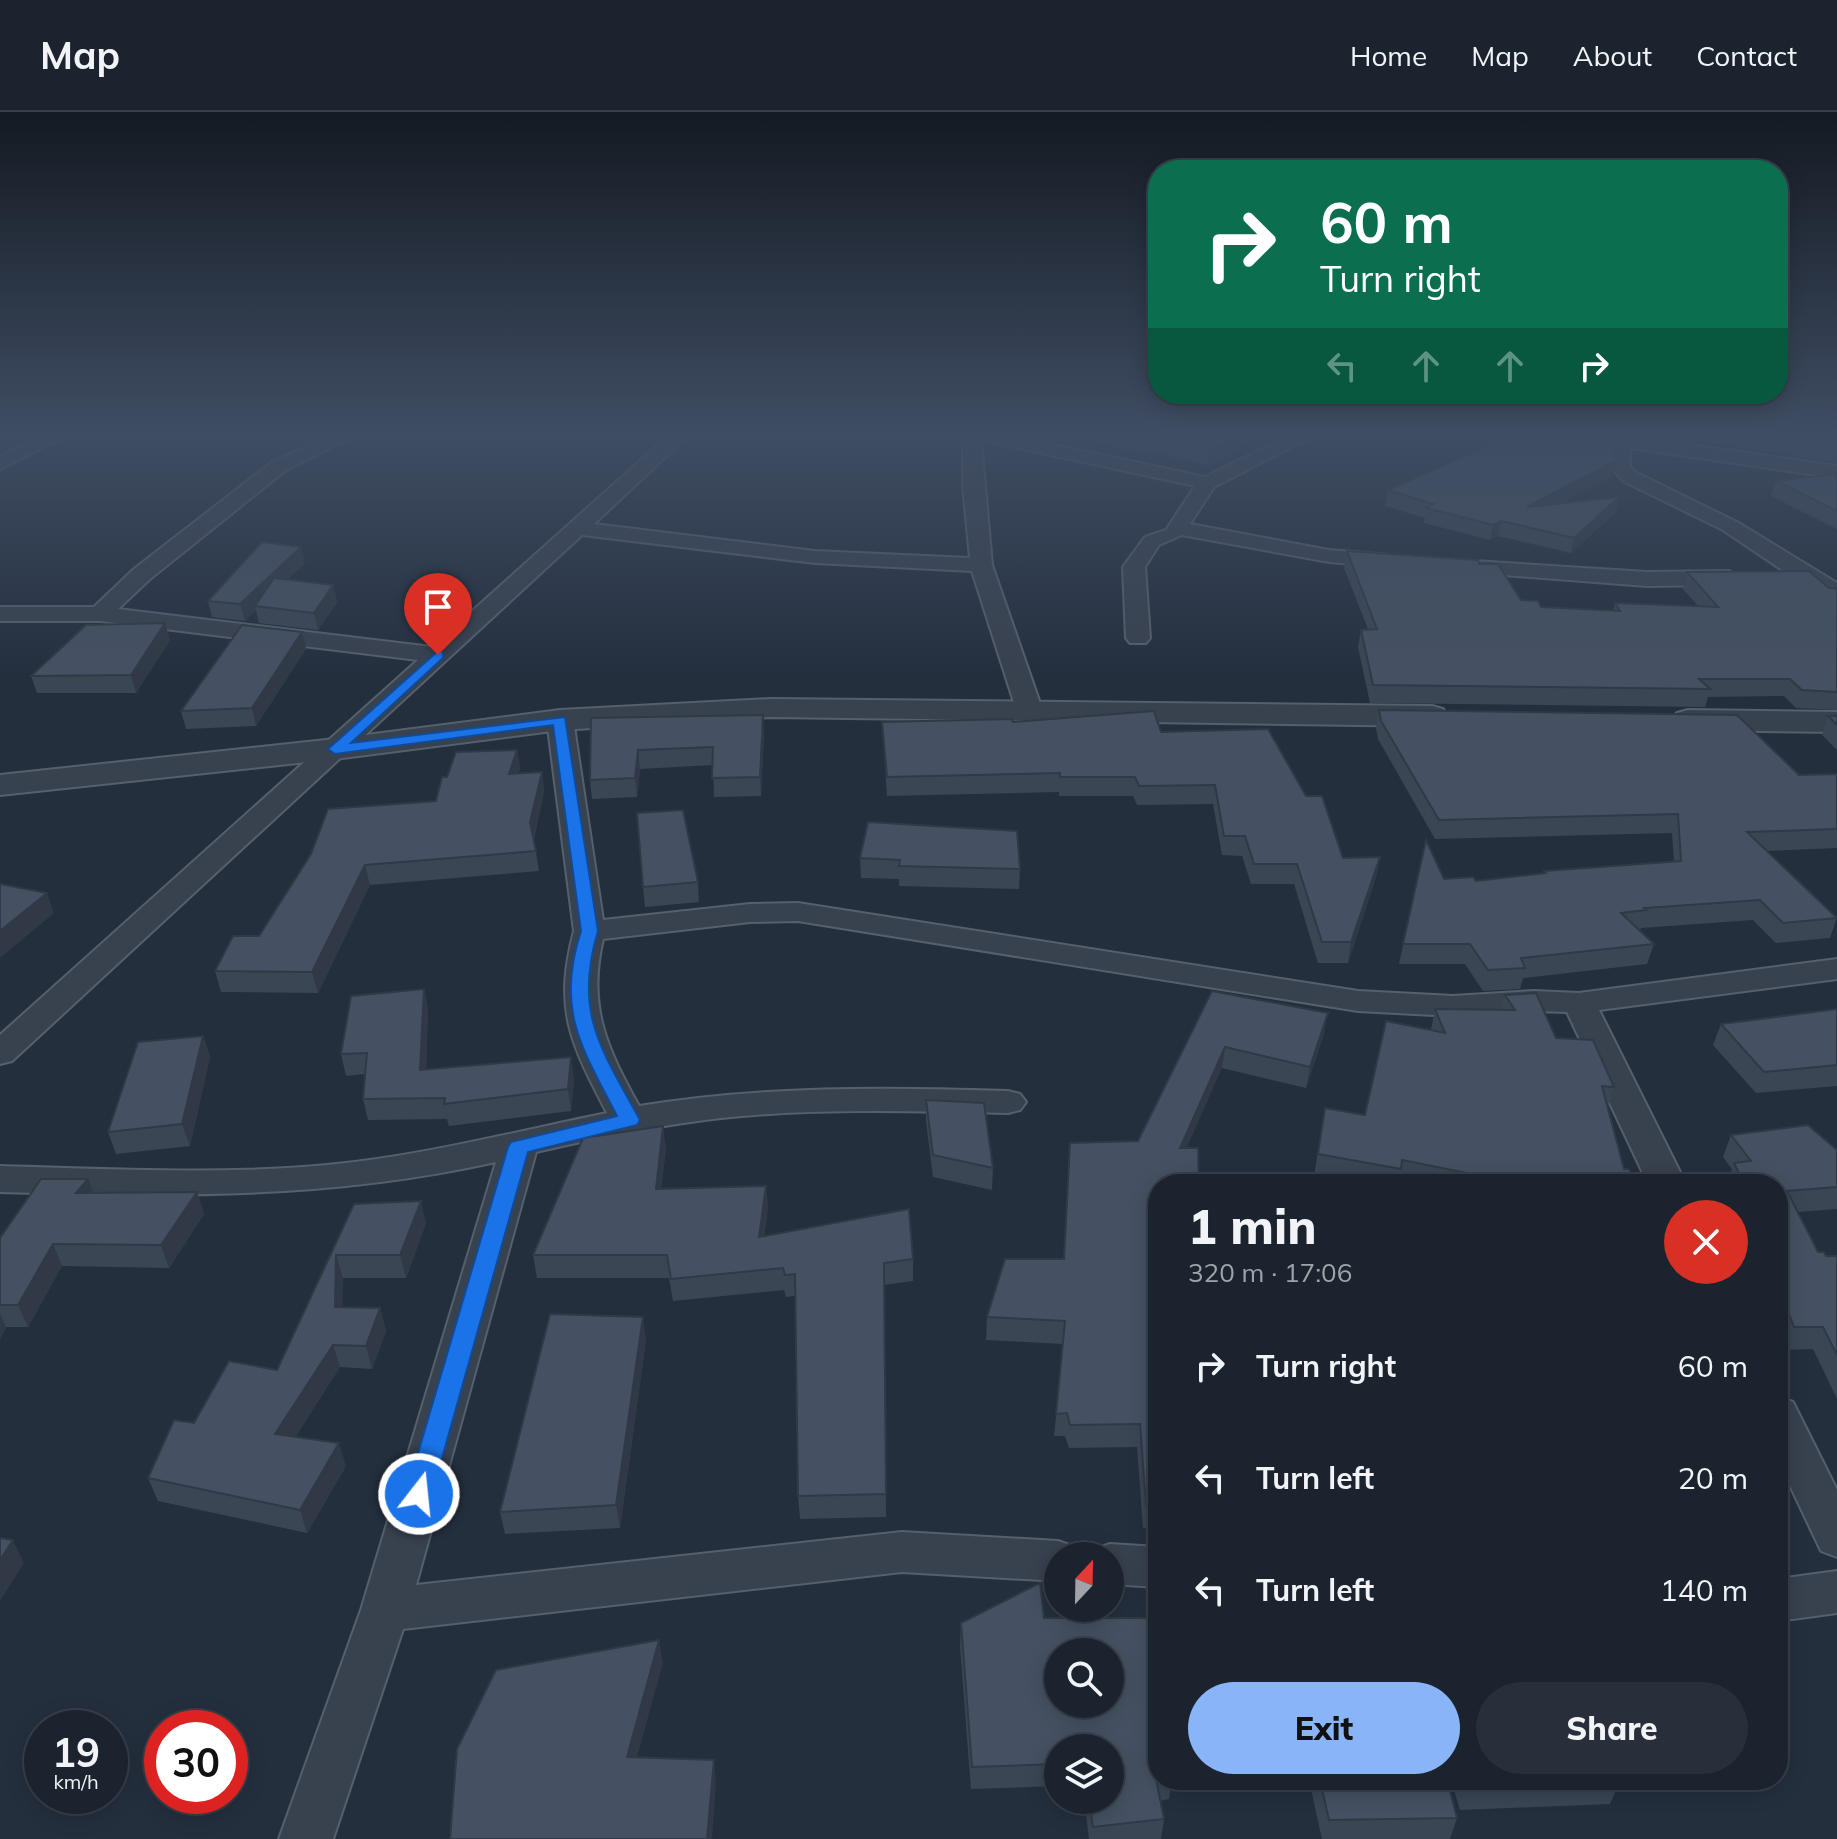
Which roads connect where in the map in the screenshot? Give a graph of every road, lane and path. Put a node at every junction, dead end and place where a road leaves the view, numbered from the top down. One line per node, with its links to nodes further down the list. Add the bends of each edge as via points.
1 (219, 514): 14 (street)
2 (595, 514): 6 (street)
3 (976, 514): 9 (street)
4 (1186, 514): 7 (street)
5 (1706, 514): 11 (street)
6 (579, 528): 9 (street, via 815,557); 16 (street)
7 (1176, 528): 8 (street, via 1329,556); 15 (street, via 1152,541 1134,567)
8 (1408, 562)
9 (981, 565): 17 (street)
10 (1437, 565): 11 (street, via 1647,579)
11 (1808, 577): 12 (street)
12 (1837, 592)
13 (0, 614): 14 (street)
14 (100, 614): 16 (street)
15 (1138, 638)
16 (438, 655): 22 (street)
17 (1030, 712): 18 (street); 20 (street, via 771,708)
18 (1458, 716)
19 (1664, 719): 21 (street)
20 (560, 720): 22 (street); 24 (street)
21 (1837, 722)
22 (335, 749): 23 (street); 27 (street)
23 (0, 785)
24 (589, 931): 26 (street, via 798,912 1358,1001 1453,1006); 29 (street, via 578,997 591,1046)
25 (1837, 969): 26 (street)
26 (1579, 1003): 31 (street)
27 (0, 1053)
28 (1008, 1102): 29 (street, via 852,1098)
29 (629, 1120): 30 (street)
30 (519, 1147): 32 (street, via 374,1173 216,1185); 40 (street)
31 (1662, 1174)
32 (0, 1179)
33 (1788, 1435): 34 (street)
34 (1837, 1537)
35 (1044, 1560): 40 (street, via 902,1552)
36 (1124, 1565): 37 (street)
37 (1148, 1566)
38 (1837, 1592): 39 (street)
39 (1788, 1599)
40 (385, 1610): 41 (street)
41 (306, 1839)

